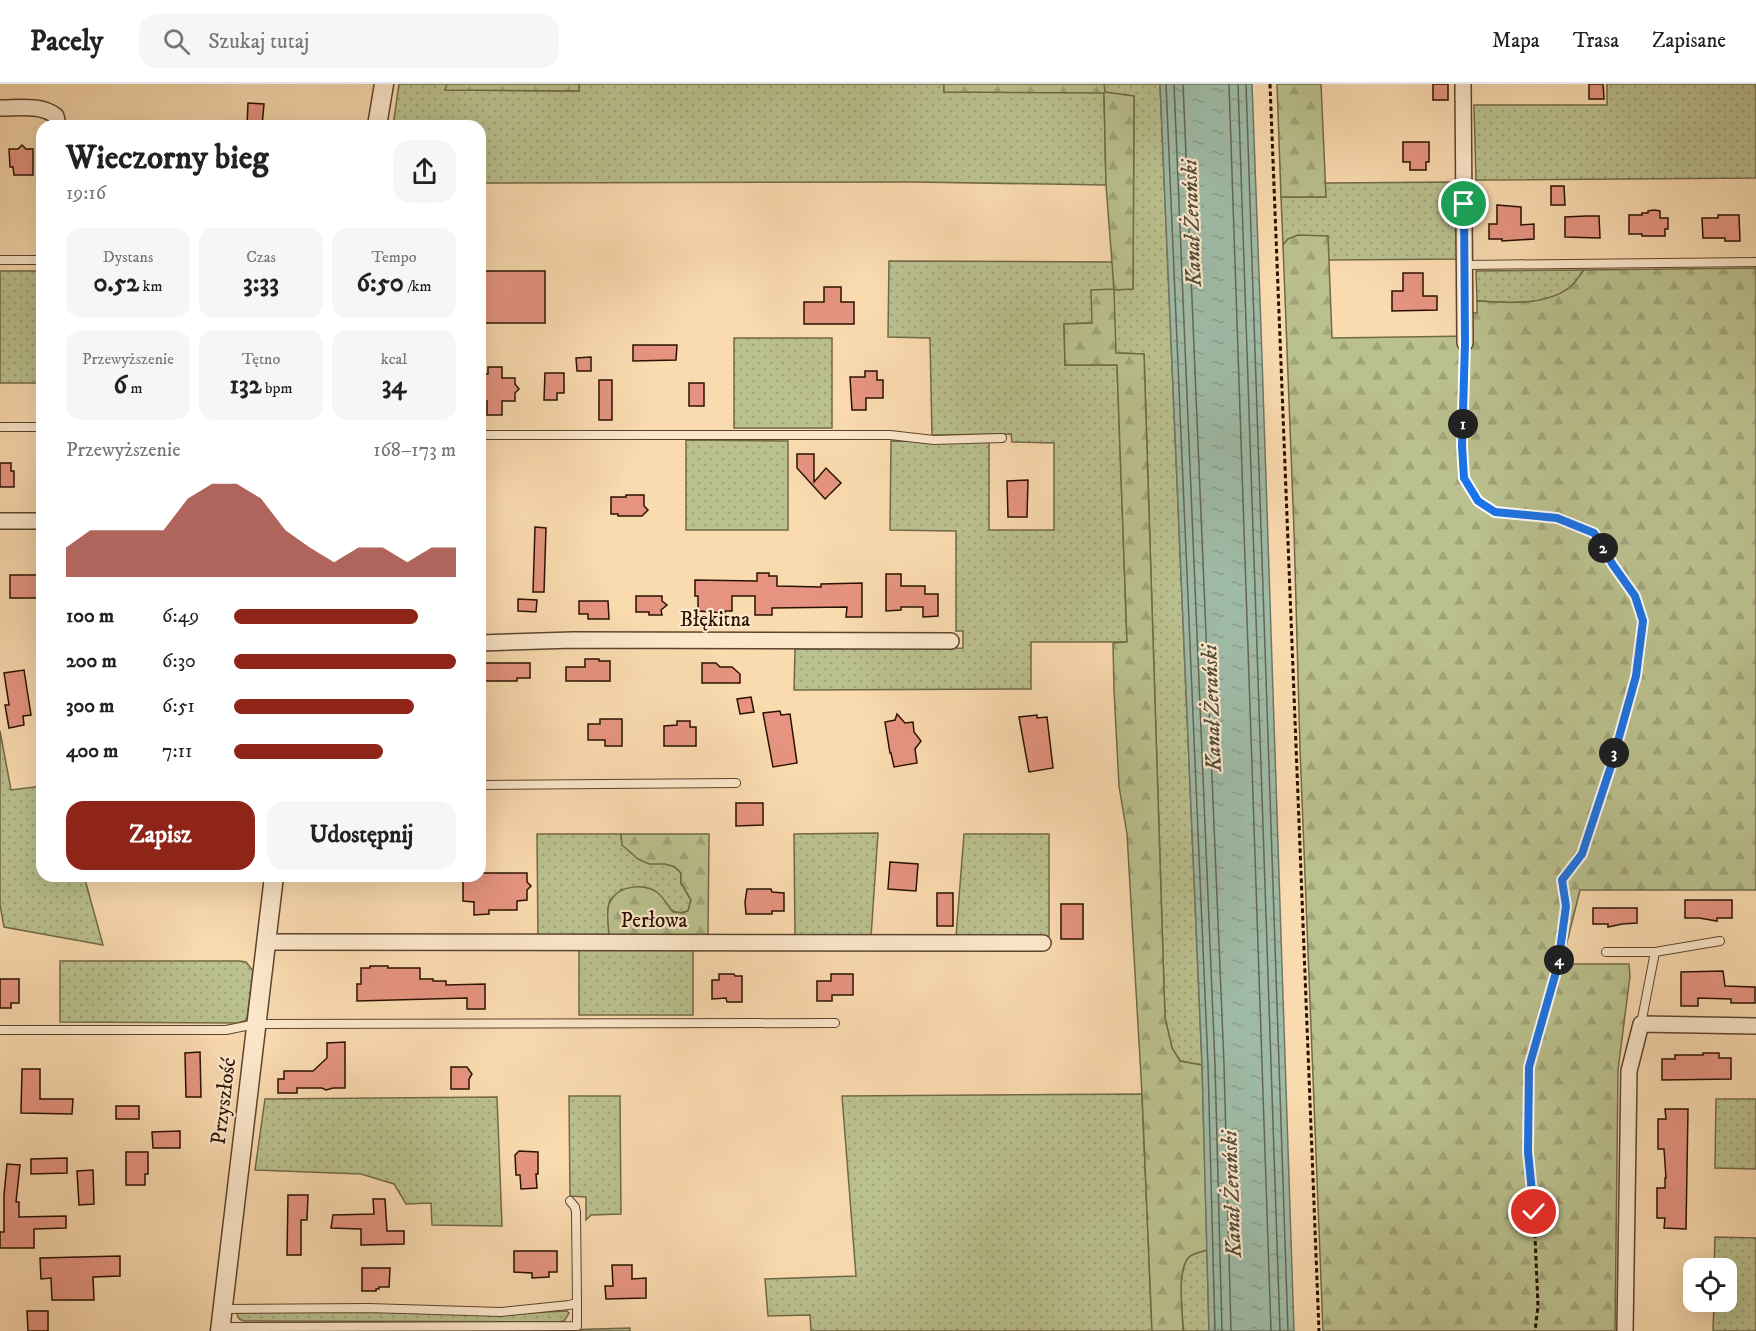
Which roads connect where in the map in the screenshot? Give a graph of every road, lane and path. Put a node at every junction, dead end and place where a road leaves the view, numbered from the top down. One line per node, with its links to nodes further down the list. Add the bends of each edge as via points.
1 (384, 84): 6 (street)
2 (1270, 84): 36 (path)
3 (1463, 84): 10 (street)
4 (0, 108): 5 (street, via 46,110)
5 (57, 120)
6 (378, 120)
7 (0, 260): 8 (lane)
8 (36, 260)
9 (1756, 262): 10 (lane)
10 (1465, 265): 11 (street)
11 (1465, 343): 37 (path, via 1464,478 1478,501 1495,512 1557,518 1594,533 1635,596 1643,621 1636,676 1611,766 1582,854 1562,880 1566,906 1558,965 1529,1067 1528,1152 1538,1306)
12 (0, 427): 13 (lane)
13 (36, 427)
14 (486, 435): 15 (lane)
15 (1002, 438)
16 (0, 521): 17 (street)
17 (36, 521)
18 (951, 641): 19 (street, Błękitna)
19 (486, 643)
20 (736, 783): 21 (lane)
21 (486, 785)
22 (273, 882): 24 (street, Przyszłość)
23 (1720, 941): 27 (lane)
24 (266, 942): 25 (street, Perłowa); 29 (street, Przyszłość)
25 (1043, 943)
26 (1606, 952): 27 (lane)
27 (1655, 952): 30 (lane)
28 (835, 1023): 29 (lane)
29 (256, 1024): 32 (lane, via 226,1030); 35 (street, Przyszłość)
30 (1641, 1024): 31 (street); 38 (street, via 1629,1071)
31 (1756, 1026)
32 (0, 1030)
33 (570, 1202): 34 (lane, via 576,1212)
34 (577, 1303): 35 (lane, via 501,1312 368,1308); 35 (lane, via 577,1326)
35 (221, 1322)
36 (1319, 1331)
37 (1535, 1331)
38 (1625, 1331)

